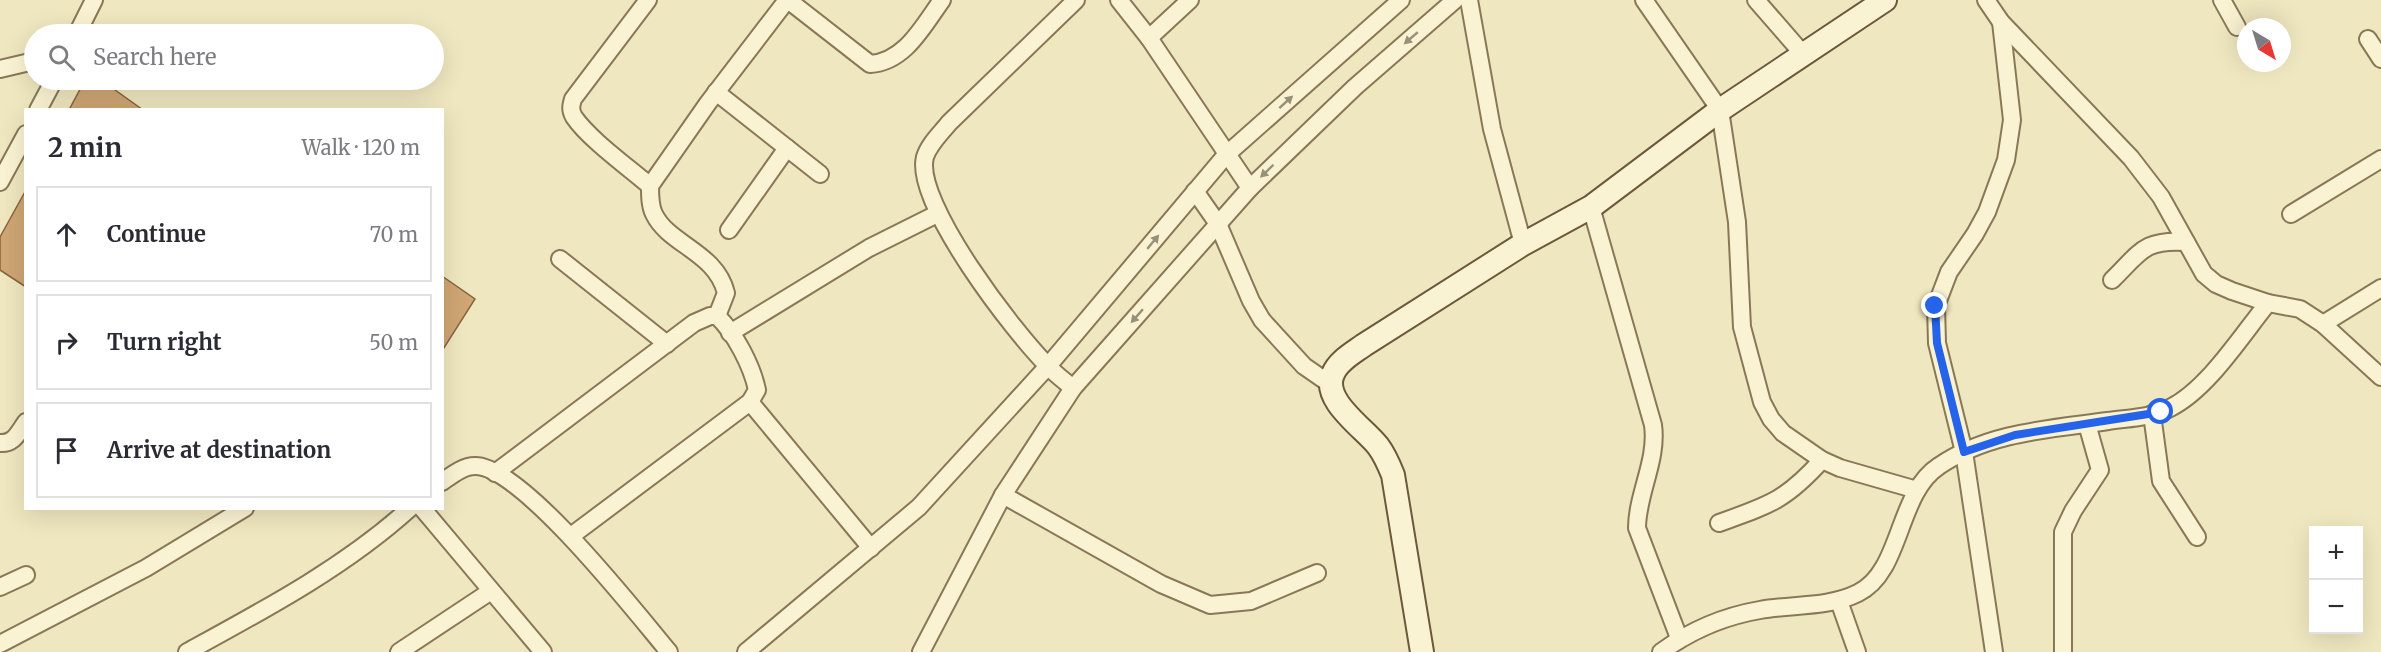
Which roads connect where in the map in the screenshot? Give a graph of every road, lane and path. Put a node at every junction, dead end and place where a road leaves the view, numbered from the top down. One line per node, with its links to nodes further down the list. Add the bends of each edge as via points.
1 (94, 0): 17 (street)
2 (648, 0): 35 (street, via 611,45 570,107 584,128)
3 (788, 0): 4 (street, via 870,64 883,63 908,46); 26 (street)
4 (942, 0)
5 (1076, 0): 39 (street, via 932,144 924,169)
6 (1119, 0): 19 (street)
7 (1190, 0): 19 (street)
8 (1401, 0): 31 (street, one-way to 8)
9 (1455, 0): 36 (street, one-way to 36, via 1355,87)
10 (1469, 0): 44 (street, via 1492,129)
11 (1756, 0): 21 (street)
12 (1885, 0): 21 (street)
13 (1986, 0): 16 (street)
14 (2222, 0): 18 (street)
15 (1647, 1): 28 (street)
16 (2001, 22): 43 (street, via 2131,158 2162,197); 62 (street, via 2012,120 2006,160 1987,212 1949,272 1935,306 1937,343)
17 (82, 24)
18 (2237, 27)
19 (1149, 38): 31 (street)
20 (2368, 39): 22 (street)
21 (1803, 54): 28 (street)
22 (2381, 58)
23 (24, 63): 24 (street)
24 (0, 69)
25 (49, 90): 27 (street)
26 (716, 92): 30 (street); 35 (street)
27 (39, 108)
28 (1720, 110): 38 (street); 63 (street, via 1737,222 1742,327 1762,402 1783,433)
29 (24, 138): 34 (street)
30 (787, 148): 33 (street); 42 (street)
31 (1226, 155): 36 (street); 37 (street)
32 (2381, 159): 40 (street)
33 (820, 174)
34 (0, 182)
35 (650, 186): 49 (street, via 655,215 662,226 704,258 719,276 726,293)
36 (1250, 188): 41 (street)
37 (1195, 191): 41 (street); 53 (street, one-way to 37)
38 (1591, 207): 44 (street); 80 (street, via 1655,436 1637,528)
39 (937, 214): 51 (street, via 869,248); 53 (street, via 981,283)
40 (2291, 214)
41 (1218, 224): 55 (street, via 1262,320 1304,366); 56 (street, one-way to 56)
42 (729, 230)
43 (2186, 242): 46 (street, via 2152,243); 48 (street, via 2204,274 2216,285)
44 (1523, 244): 55 (street, via 1364,345 1340,364)
45 (560, 260): 52 (street)
46 (2112, 280)
47 (2381, 288): 50 (street)
48 (2268, 303): 50 (street, via 2300,309); 58 (street, via 2199,386 2171,408)
49 (717, 316): 51 (street); 52 (street, via 694,323)
50 (2323, 324): 54 (street)
51 (730, 333): 57 (street, via 755,380 757,390)
52 (667, 344): 64 (street)
53 (1048, 366): 56 (street); 74 (street, via 919,507)
54 (2381, 376)
55 (1330, 384): 88 (street, via 1340,405 1378,446 1391,468)
56 (1073, 388): 67 (street)
57 (750, 402): 72 (street); 74 (street)
58 (2152, 414): 59 (street); 73 (street, via 2161,481)
59 (2086, 424): 62 (street, via 2015,435); 92 (street, via 2100,470 2063,532)
60 (24, 425): 61 (street, via 13,440)
61 (0, 444)
62 (1964, 452): 66 (street, via 1936,467); 91 (street)
63 (1822, 460): 66 (street); 71 (street, via 1781,499)
64 (495, 473): 65 (street, via 476,466); 72 (street, via 525,493)
65 (444, 481)
66 (1917, 490): 79 (street, via 1879,574 1862,592)
67 (1002, 495): 75 (street, via 1161,584 1210,605 1251,601); 87 (street)
68 (242, 510): 81 (street, via 146,568)
69 (408, 510): 82 (street, via 371,542 322,574)
70 (424, 510): 78 (street)
71 (1719, 523)
72 (571, 536): 85 (street)
73 (2197, 537)
74 (871, 548): 86 (street)
75 (1317, 573)
76 (26, 575): 77 (street)
77 (0, 587)
78 (491, 591): 83 (street); 84 (street)
79 (1839, 601): 80 (street, via 1760,610 1725,619); 90 (street)
80 (1679, 639): 89 (street)
81 (0, 644)
82 (187, 652)
83 (399, 652)
84 (543, 652)
85 (669, 652)
86 (746, 652)
87 (921, 652)
88 (1422, 652)
89 (1661, 652)
90 (1857, 652)
91 (1994, 652)
92 (2063, 652)

